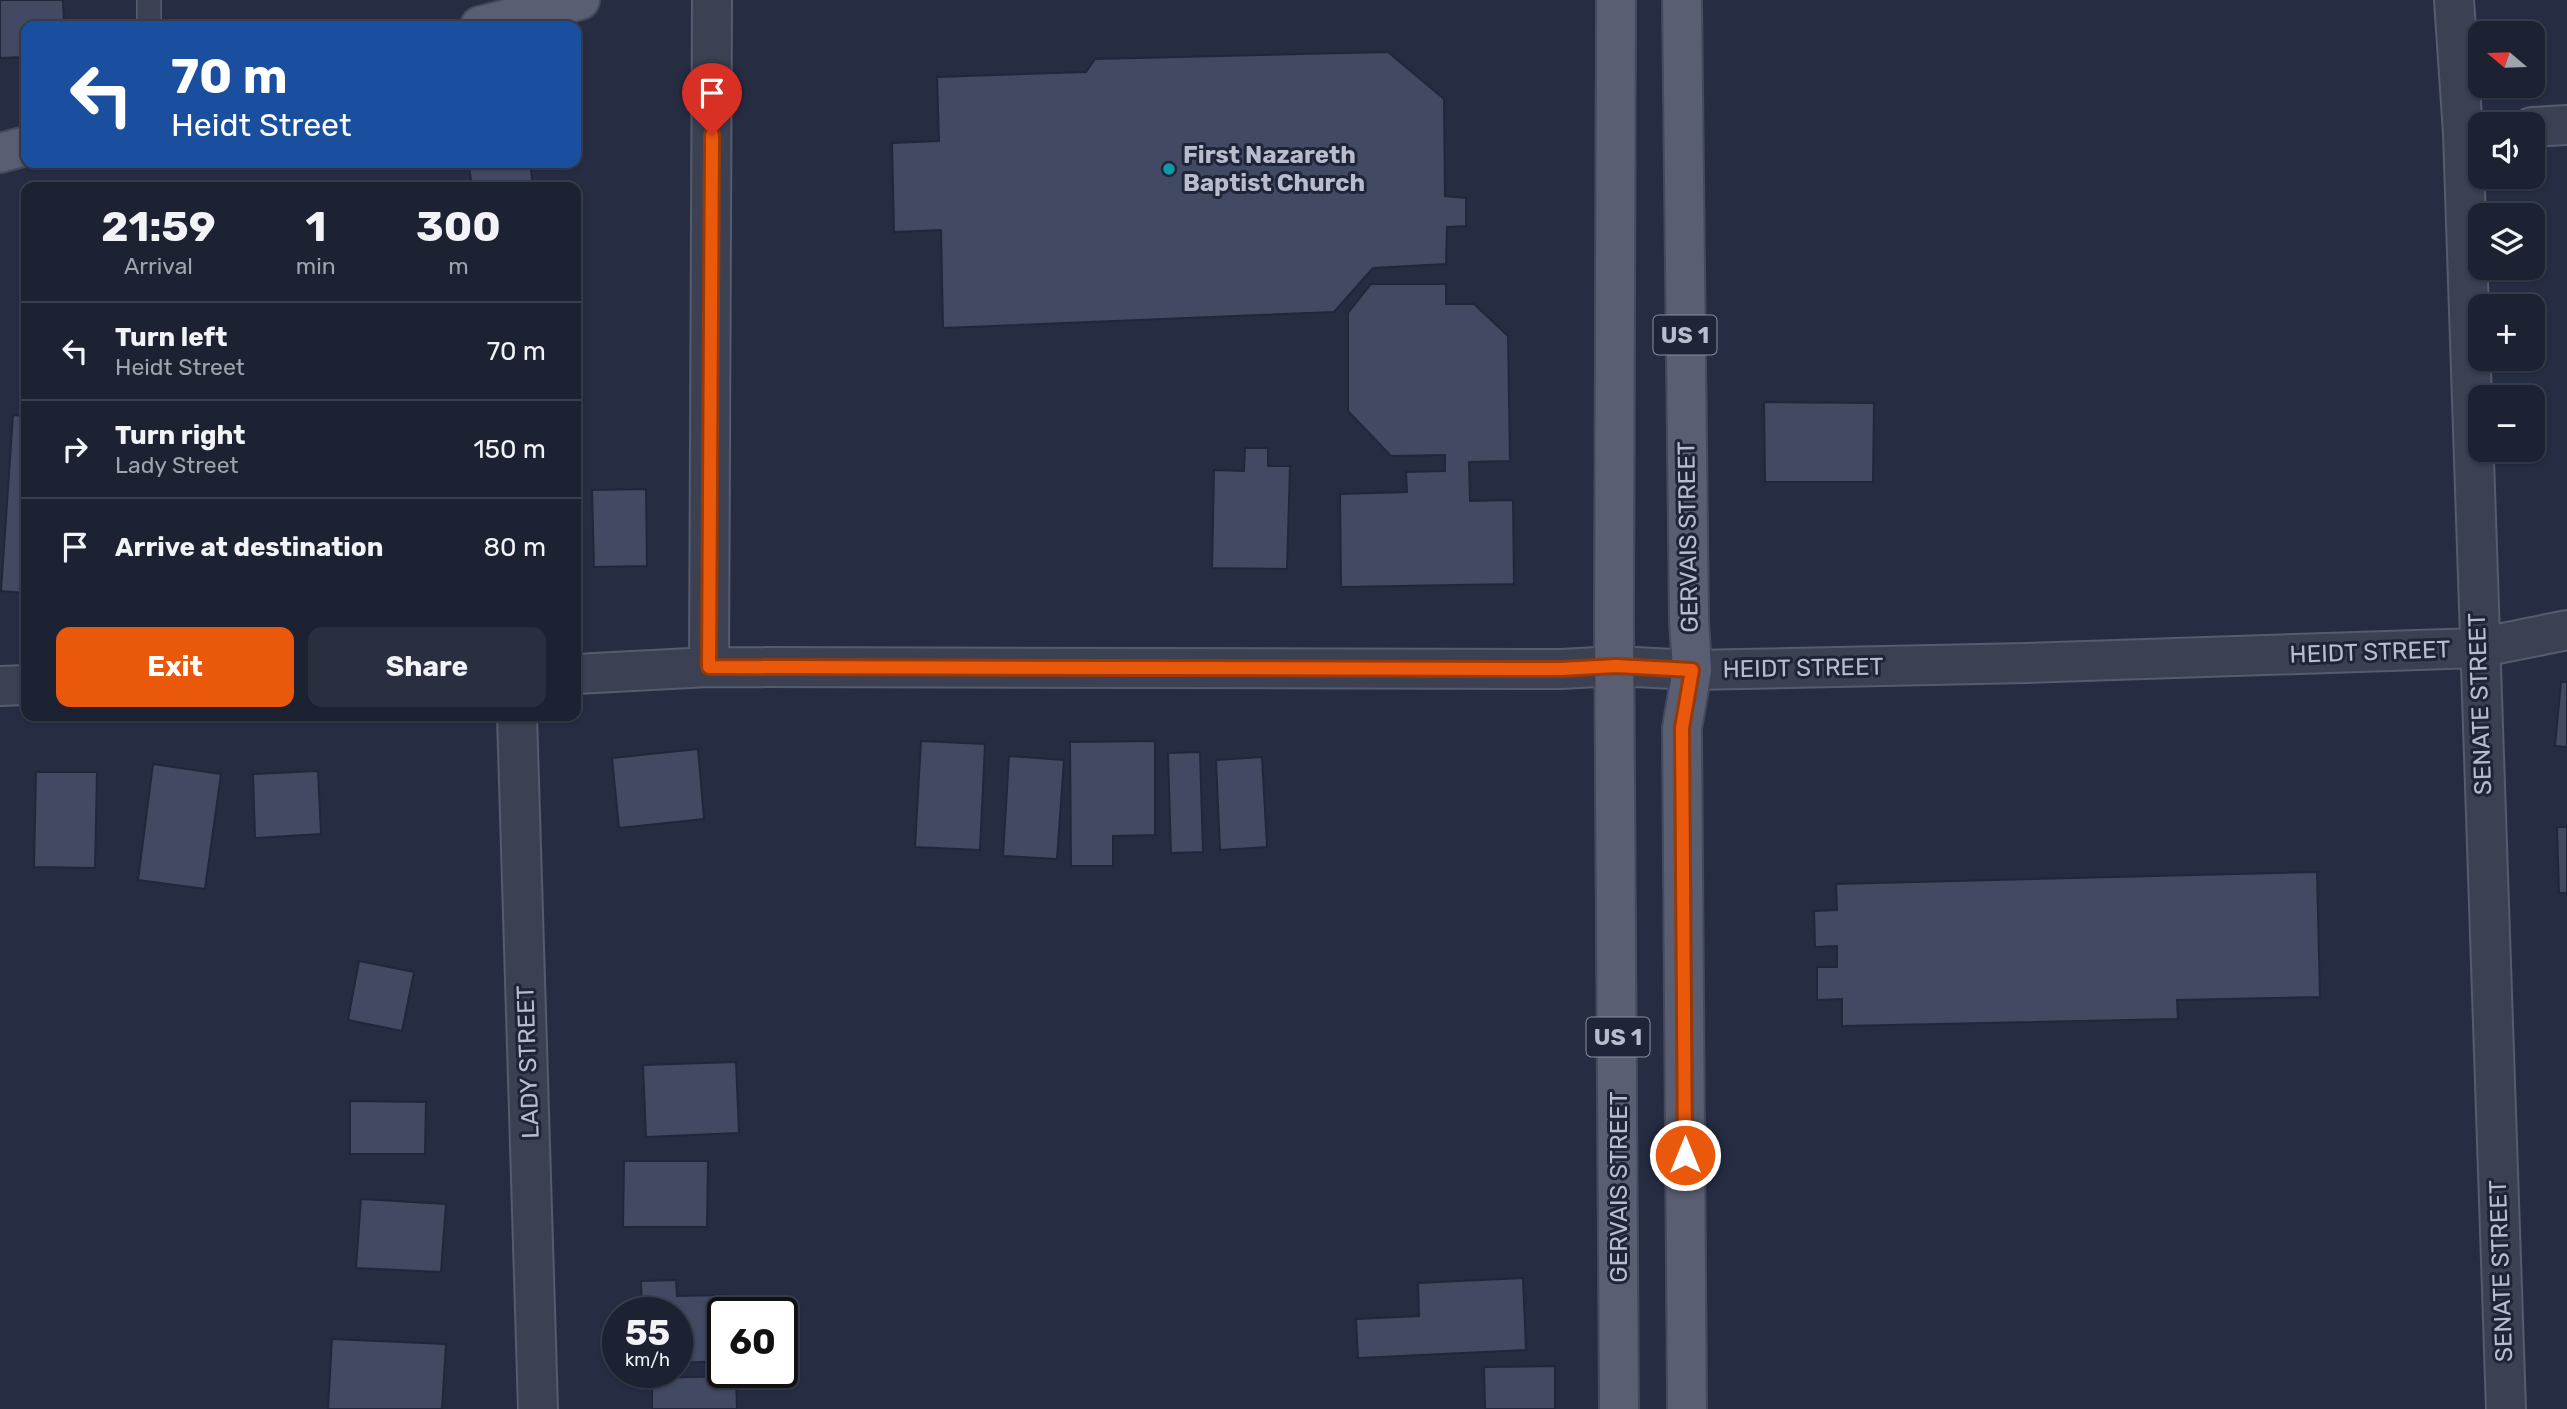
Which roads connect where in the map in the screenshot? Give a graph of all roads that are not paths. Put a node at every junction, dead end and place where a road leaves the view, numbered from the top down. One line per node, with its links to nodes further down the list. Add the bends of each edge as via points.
1 (149, 0): 7 (lane)
2 (580, 0): 8 (main road)
3 (712, 0): 18 (street)
4 (1616, 0): 17 (main road, GERVAIS STREET / US 1)
5 (1682, 0): 19 (main road, GERVAIS STREET / US 1)
6 (2454, 0): 9 (street, SENATE STREET)
7 (149, 21)
8 (499, 21)
9 (2468, 112)
10 (2567, 125): 11 (street)
11 (2545, 126)
12 (21, 147): 13 (main road)
13 (0, 153)
14 (2472, 189): 16 (street, SENATE STREET)
15 (2567, 629): 16 (street, HEIDT STREET)
16 (2478, 648): 19 (street, HEIDT STREET); 27 (street, SENATE STREET)
17 (1616, 666): 18 (street, HEIDT STREET); 19 (street, HEIDT STREET); 25 (main road, GERVAIS STREET / US 1)
18 (709, 667): 20 (street, HEIDT STREET)
19 (1692, 670): 26 (main road, GERVAIS STREET / US 1, via 1682,728)
20 (581, 674)
21 (21, 685): 22 (street)
22 (0, 686)
23 (517, 721): 24 (street, LADY STREET)
24 (538, 1409)
25 (1619, 1409)
26 (1687, 1409)
27 (2506, 1409)

